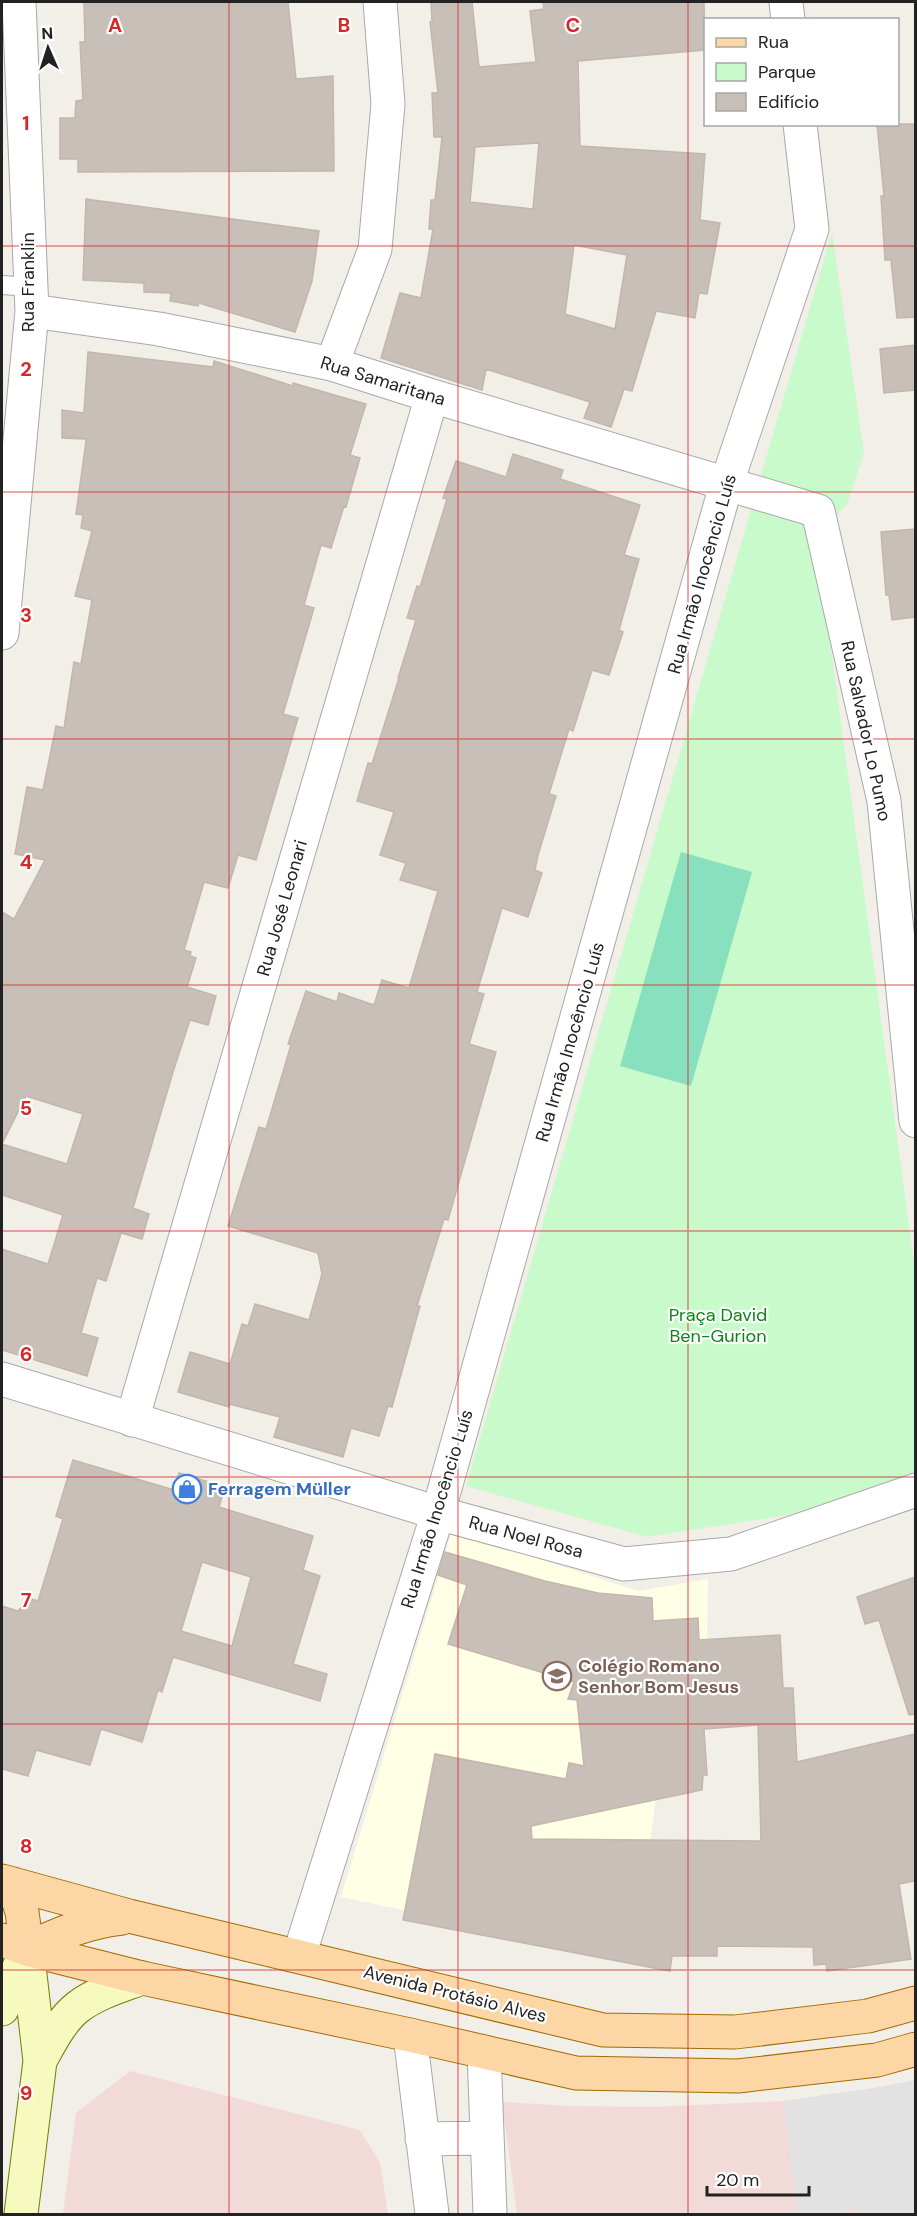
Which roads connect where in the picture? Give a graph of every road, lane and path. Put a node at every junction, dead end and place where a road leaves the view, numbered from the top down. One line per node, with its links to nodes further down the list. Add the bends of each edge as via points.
1 (19, 2): 6 (street, Rua Franklin)
2 (380, 2): 7 (street, via 388,104 375,249)
3 (786, 2): 4 (street)
4 (788, 18)
5 (800, 126): 9 (street, Rua Irmão Inocêncio Luís, via 812,229)
6 (21, 294): 7 (street, Rua Samaritana, via 159,329); 10 (street, Rua Franklin)
7 (332, 364): 8 (street, Rua Samaritana)
8 (432, 396): 9 (street, Rua Samaritana); 13 (street, Rua José Leonari)
9 (726, 485): 11 (street, Rua Salvador Lo Pumo, via 818,511 884,801); 15 (street, Rua Irmão Inocêncio Luís)
10 (2, 633)
11 (915, 1121)
12 (2, 1379): 13 (street, Rua Noel Rosa)
13 (132, 1420): 15 (street, Rua Noel Rosa)
14 (915, 1490): 15 (street, Rua Noel Rosa, via 731,1554 624,1564)
15 (438, 1513): 19 (street, Rua Irmão Inocêncio Luís)
16 (7, 1882): 17 (main road, Avenida Protásio Alves); 18 (main road, via 22,1912)
17 (129, 1916): 18 (main road); 19 (main road, Avenida Protásio Alves)
18 (14, 1945): 20 (main road); 22 (main road); 26 (main road)
19 (299, 1956): 21 (main road, Avenida Protásio Alves, via 603,2030 735,2032 868,2016)
20 (142, 1978): 23 (main road); 26 (main road, via 77,2008)
21 (915, 2003)
22 (2, 2009)
23 (410, 2035): 25 (main road); 28 (street)
24 (915, 2049): 25 (main road, via 877,2060 738,2076 576,2073)
25 (484, 2052): 27 (street)
26 (40, 2061): 29 (main road)
27 (488, 2138): 28 (street); 31 (street)
28 (422, 2139): 30 (street)
29 (21, 2214)
30 (432, 2214)
31 (490, 2214)

